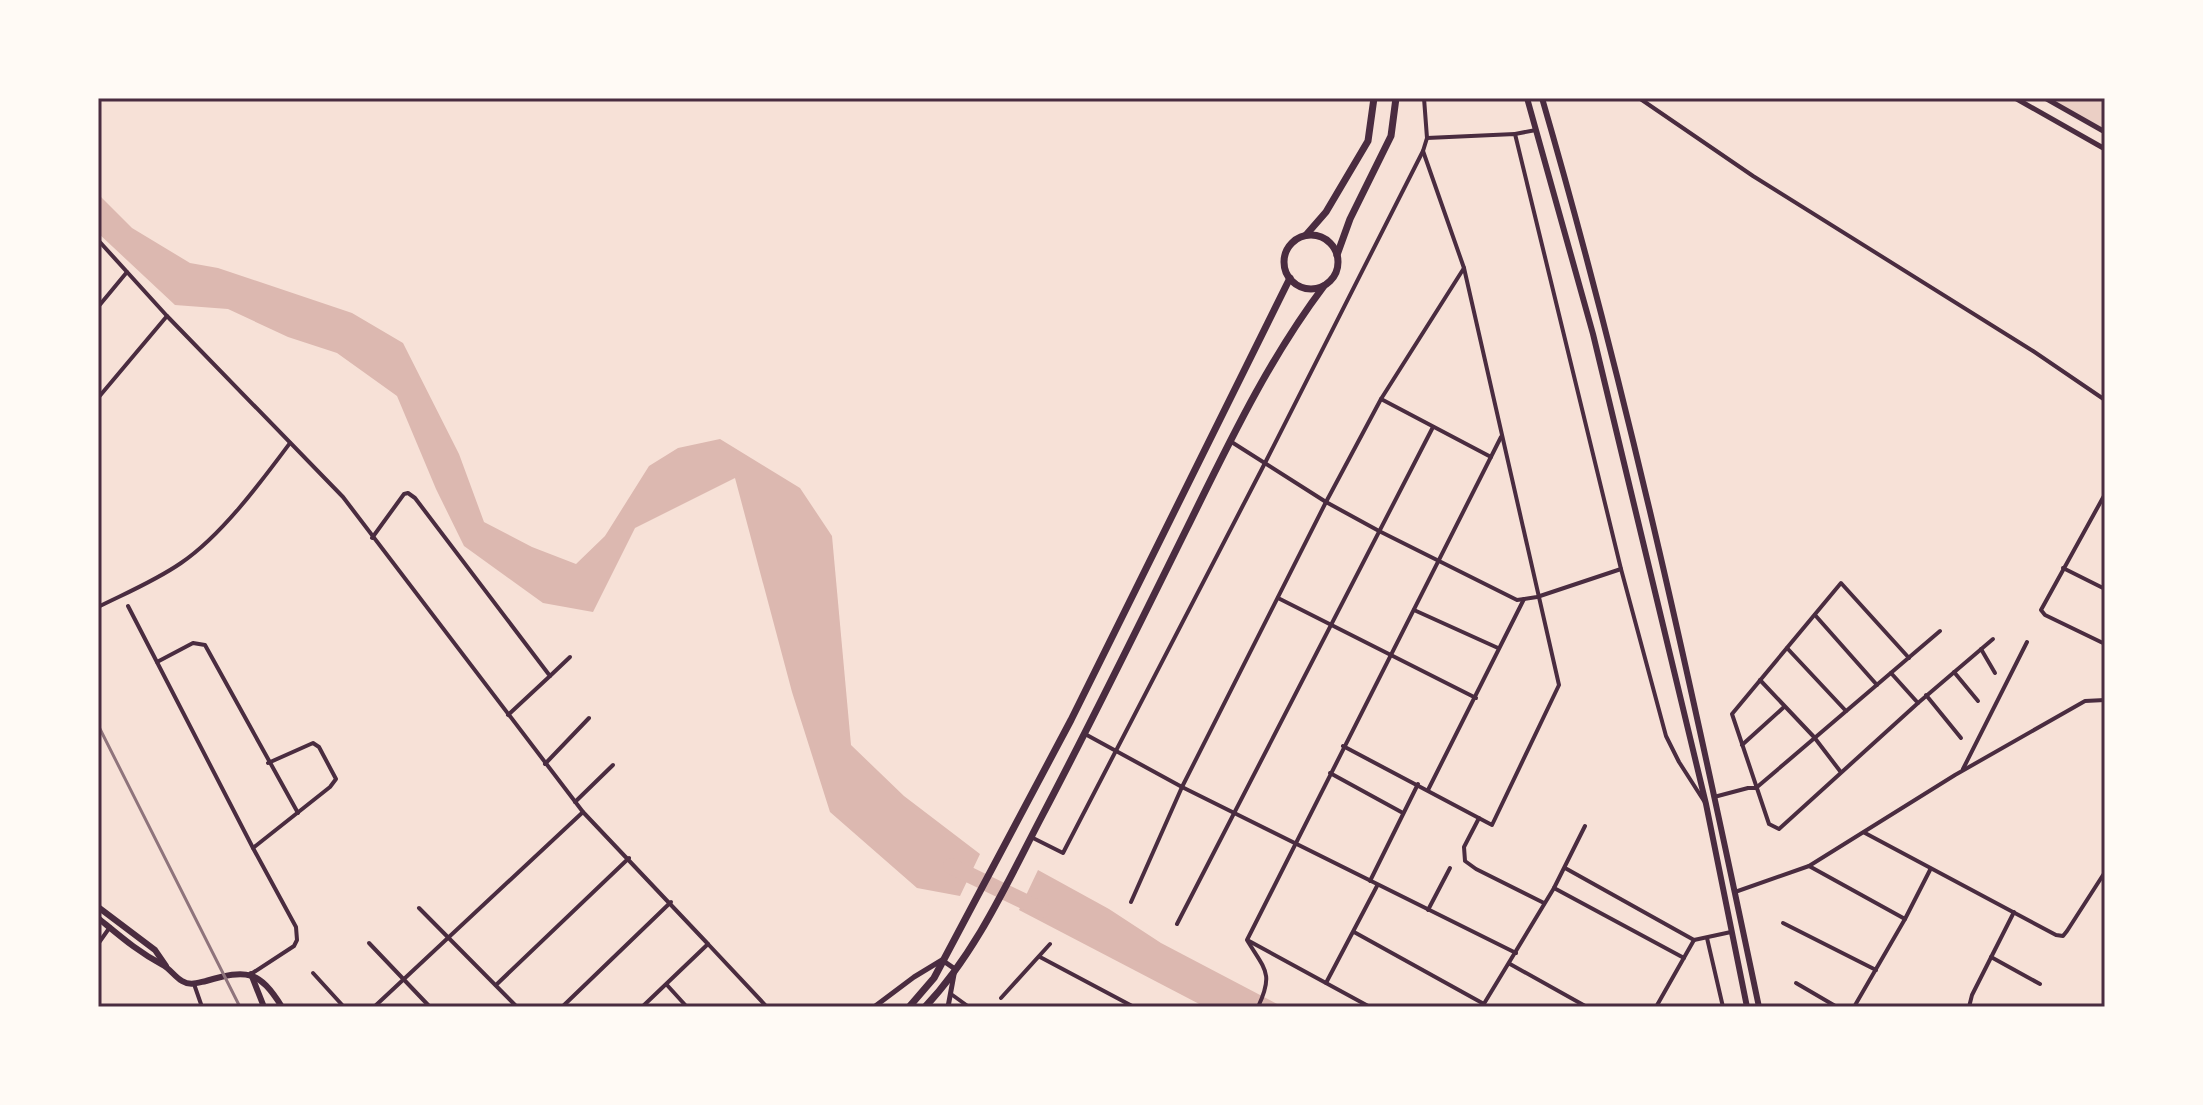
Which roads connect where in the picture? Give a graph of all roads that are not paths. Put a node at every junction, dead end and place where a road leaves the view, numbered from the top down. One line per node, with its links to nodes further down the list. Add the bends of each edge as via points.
1 (1374, 98): 15 (highway, via 1368,141 1326,212)
2 (1396, 98): 17 (highway, via 1391,136)
3 (1424, 98): 12 (street)
4 (1527, 98): 9 (main road)
5 (1542, 98): 91 (main road, via 1638,468)
6 (1639, 98): 26 (street)
7 (2015, 98): 13 (street)
8 (2045, 98): 10 (street)
9 (1536, 130): 11 (street); 93 (main road, via 1593,334)
10 (2105, 132)
11 (1515, 134): 12 (street); 39 (street)
12 (1427, 138): 14 (street)
13 (2105, 149)
14 (1423, 151): 18 (street); 32 (street)
15 (1306, 235): 17 (highway, via 1326,239); 20 (highway, via 1287,250 1284,264)
16 (98, 240): 19 (street)
17 (1337, 255): 21 (highway, via 1336,273)
18 (1464, 268): 25 (street); 28 (street)
19 (128, 271): 22 (street); 23 (street)
20 (1290, 278): 21 (highway, via 1309,289); 141 (highway, via 1071,720)
21 (1324, 286): 29 (highway, via 1294,326)
22 (98, 307)
23 (167, 316): 24 (street); 30 (street)
24 (98, 398)
25 (1381, 399): 27 (street); 34 (street)
26 (2105, 400)
27 (1433, 427): 31 (street); 35 (street)
28 (1502, 435): 31 (street); 41 (street)
29 (1230, 441): 32 (street); 75 (highway)
30 (290, 443): 36 (street, via 343,497); 45 (street, via 193,554)
31 (1491, 457): 37 (street)
32 (1266, 461): 34 (street); 80 (street)
33 (2105, 494): 38 (street)
34 (1326, 502): 35 (street); 42 (street)
35 (1379, 531): 37 (street); 48 (street)
36 (372, 538): 63 (street, via 399,498 411,494); 73 (street)
37 (1440, 561): 43 (street); 46 (street)
38 (2063, 568): 40 (street); 52 (street, via 2041,610)
39 (1621, 569): 41 (street); 93 (street, via 1666,736)
40 (2105, 589)
41 (1537, 597): 43 (street); 98 (street, via 1559,685 1492,825)
42 (1278, 598): 48 (street); 88 (street)
43 (1524, 599): 53 (street)
44 (128, 606): 59 (street)
45 (98, 607)
46 (1414, 610): 53 (street); 56 (street)
47 (1815, 615): 54 (street); 58 (street, via 1841,583); 65 (street)
48 (1331, 625): 56 (street); 96 (street)
49 (1940, 631): 58 (street)
50 (1993, 639): 55 (street)
51 (2027, 642): 85 (street)
52 (2105, 644)
53 (1498, 648): 67 (street)
54 (1787, 648): 64 (street); 72 (street)
55 (1981, 649): 60 (street); 62 (street)
56 (1390, 654): 67 (street); 79 (street)
57 (570, 657): 63 (street)
58 (1909, 658): 61 (street)
59 (157, 662): 81 (street, via 193,643 205,645); 103 (street)
60 (1954, 672): 66 (street); 69 (street)
61 (1891, 673): 65 (street); 70 (street)
62 (1995, 673)
63 (550, 676): 73 (street)
64 (1760, 680): 71 (street); 78 (street, via 1732,714)
65 (1877, 685): 72 (street)
66 (1926, 695): 70 (street); 77 (street)
67 (1476, 698): 90 (street)
68 (2105, 700): 85 (street, via 2085,701)
69 (1978, 701)
70 (1918, 703): 84 (street)
71 (1784, 707): 76 (street); 78 (street)
72 (1846, 711): 76 (street)
73 (508, 715): 82 (street)
74 (589, 718): 82 (street)
75 (1085, 734): 80 (street); 101 (highway)
76 (1814, 737): 84 (street); 89 (street)
77 (1961, 738)
78 (1742, 745): 89 (street)
79 (1343, 746): 86 (street); 87 (street)
80 (1114, 752): 88 (street); 101 (street, via 1063,853)
81 (268, 763): 95 (street); 95 (street, via 311,744 319,747 335,783)
82 (545, 764): 92 (street)
83 (613, 765): 92 (street)
84 (1841, 772): 89 (street, via 1779,829 1769,824)
85 (1962, 772): 100 (street)
86 (1330, 773): 97 (street); 102 (street)
87 (1418, 784): 90 (street); 97 (street)
88 (1182, 787): 96 (street); 116 (street)
89 (1756, 788): 91 (street)
90 (1428, 790): 98 (street)
91 (1715, 797): 93 (street); 114 (main road)
92 (575, 802): 94 (street)
93 (1705, 802): 128 (main road)
94 (583, 812): 104 (street); 129 (street)
95 (298, 813): 103 (street)
96 (1233, 813): 102 (street); 125 (street)
97 (1403, 813): 110 (street)
98 (1479, 818): 117 (street, via 1464,847 1465,861)
99 (1585, 826): 107 (street)
100 (1865, 833): 105 (street); 108 (street)
101 (1030, 837): 144 (highway)
102 (1295, 843): 110 (street); 131 (street)
103 (253, 848): 147 (street, via 298,932 294,946)
104 (629, 858): 115 (street); 153 (street)
105 (1809, 866): 114 (street); 123 (street)
106 (1450, 868): 120 (street)
107 (1565, 868): 113 (street); 132 (street)
108 (1930, 870): 121 (street); 123 (street)
109 (2105, 872): 111 (street)
110 (1370, 881): 112 (street)
111 (2103, 881): 121 (street, via 2063,936)
112 (1377, 885): 120 (street); 127 (street)
113 (1554, 888): 117 (street); 140 (street)
114 (1735, 892): 182 (main road)
115 (671, 902): 135 (street); 166 (street)
116 (1131, 902)
117 (1544, 903): 137 (street)
118 (98, 907): 143 (main road, via 155,950)
119 (419, 908): 129 (street)
120 (1428, 910): 137 (street)
121 (2014, 912): 139 (street)
122 (98, 918): 126 (main road)
123 (1905, 919): 145 (street)
124 (1783, 923): 145 (street)
125 (1177, 924)
126 (110, 927): 134 (street); 143 (main road, via 149,960)
127 (1354, 932): 149 (street); 157 (street)
128 (1731, 932): 130 (street); 181 (main road)
129 (447, 938): 148 (street); 153 (street)
130 (1707, 938): 132 (street); 180 (street)
131 (1247, 940): 149 (street); 176 (street, via 1267,973)
132 (1694, 940): 140 (street)
133 (369, 943): 148 (street)
134 (98, 944)
135 (708, 944): 154 (street); 169 (street)
136 (1050, 944): 138 (street)
137 (1516, 953): 142 (street)
138 (1040, 957): 156 (street); 175 (street)
139 (1991, 957): 152 (street); 158 (street)
140 (1684, 958): 179 (street)
141 (942, 960): 144 (street); 170 (street); 171 (highway)
142 (1510, 964): 157 (street); 178 (street)
143 (166, 966): 151 (main road, via 180,980)
144 (955, 969): 155 (street); 172 (highway)
145 (1876, 970): 184 (street)
146 (313, 973): 162 (street)
147 (251, 974): 151 (main road); 160 (main road); 161 (main road, via 268,983)
148 (404, 981): 163 (street); 164 (street)
149 (1326, 983): 177 (street)
150 (1796, 983): 183 (street)
151 (194, 984): 159 (street)
152 (2040, 984)
153 (496, 985): 165 (street)
154 (666, 985): 167 (street); 168 (street)
155 (951, 994): 173 (street); 174 (street)
156 (1001, 998)
157 (1483, 1005)
158 (1969, 1005): 185 (street)
159 (202, 1007)
160 (264, 1007)
161 (282, 1007)
162 (344, 1007)
163 (374, 1007)
164 (430, 1007)
165 (517, 1007)
166 (562, 1007)
167 (642, 1007)
168 (687, 1007)
169 (767, 1007)
170 (874, 1007)
171 (909, 1007)
172 (925, 1007)
173 (948, 1007)
174 (969, 1007)
175 (1134, 1007)
176 (1258, 1007)
177 (1370, 1007)
178 (1587, 1007)
179 (1656, 1007)
180 (1723, 1007)
181 (1747, 1007)
182 (1759, 1007)
183 (1837, 1007)
184 (1854, 1007)
185 (1976, 1007)

